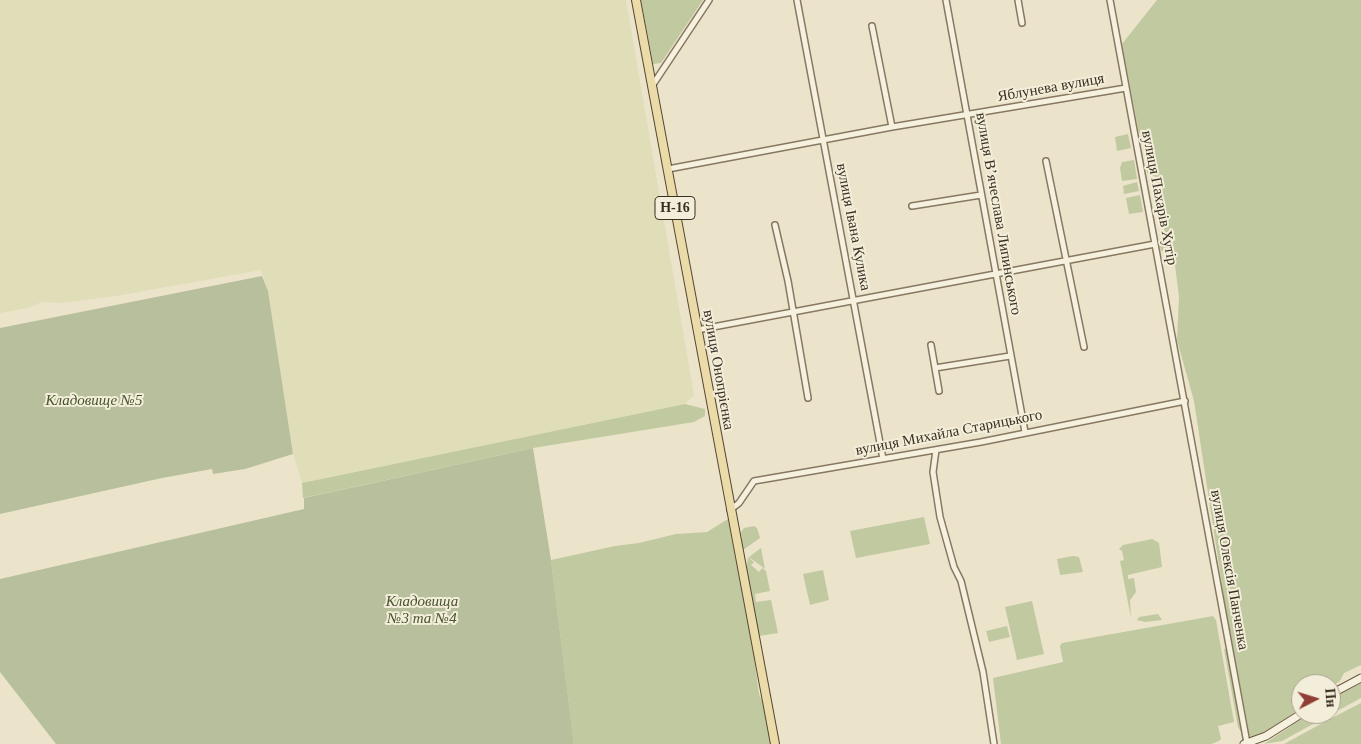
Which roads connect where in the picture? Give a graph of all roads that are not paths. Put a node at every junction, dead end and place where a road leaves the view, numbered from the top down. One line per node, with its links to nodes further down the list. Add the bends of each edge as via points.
1 (636, 0): 9 (main road, вулиця Онопрієнка / Н-16)
2 (709, 0): 9 (street)
3 (797, 0): 13 (street, вулиця Івана Кулика)
4 (946, 0): 11 (street, вулиця Вʼячеслава Липинського)
5 (1018, 0): 7 (street)
6 (1110, 0): 10 (street, вулиця Пахарів Хутір)
7 (1022, 23)
8 (872, 26): 12 (street)
9 (652, 86): 15 (main road, вулиця Онопрієнка / Н-16)
10 (1126, 88): 11 (street, Яблунева вулиця); 19 (street, вулиця Пахарів Хутір)
11 (968, 115): 12 (street, Яблунева вулиця); 16 (street, вулиця Вʼячеслава Липинського)
12 (892, 127): 13 (street, Яблунева вулиця)
13 (823, 139): 15 (street, Яблунева вулиця); 22 (street, вулиця Івана Кулика)
14 (1046, 161): 20 (street)
15 (668, 169): 24 (main road, вулиця Онопрієнка / Н-16)
16 (981, 196): 17 (street); 21 (street, вулиця Вʼячеслава Липинського)
17 (912, 206)
18 (775, 225): 23 (street)
19 (1155, 244): 20 (street); 31 (street, вулиця Пахарів Хутір)
20 (1065, 261): 21 (street); 26 (street)
21 (995, 275): 22 (street); 27 (street, вулиця Вʼячеслава Липинського)
22 (854, 302): 23 (street); 34 (street, вулиця Івана Кулика)
23 (793, 312): 24 (street); 30 (street)
24 (697, 330): 35 (main road, вулиця Онопрієнка / Н-16)
25 (930, 345): 28 (street)
26 (1084, 347)
27 (1010, 356): 28 (street); 32 (street, вулиця Вʼячеслава Липинського)
28 (935, 368): 29 (street)
29 (939, 391)
30 (808, 398)
31 (1185, 401): 32 (street, вулиця Михайла Старицького); 41 (street, вулиця Олексія Панченка)
32 (1025, 432): 33 (street, вулиця Михайла Старицького)
33 (936, 450): 34 (street, вулиця Михайла Старицького); 40 (street, via 933,472 940,516 961,581 983,672)
34 (883, 459): 35 (street, вулиця Михайла Старицького, via 754,481)
35 (730, 510): 39 (main road, вулиця Онопрієнка / Н-16)
36 (1361, 678): 37 (street)
37 (1341, 689)
38 (1291, 720): 41 (street)
39 (775, 744)
40 (994, 744)
41 (1246, 744)

